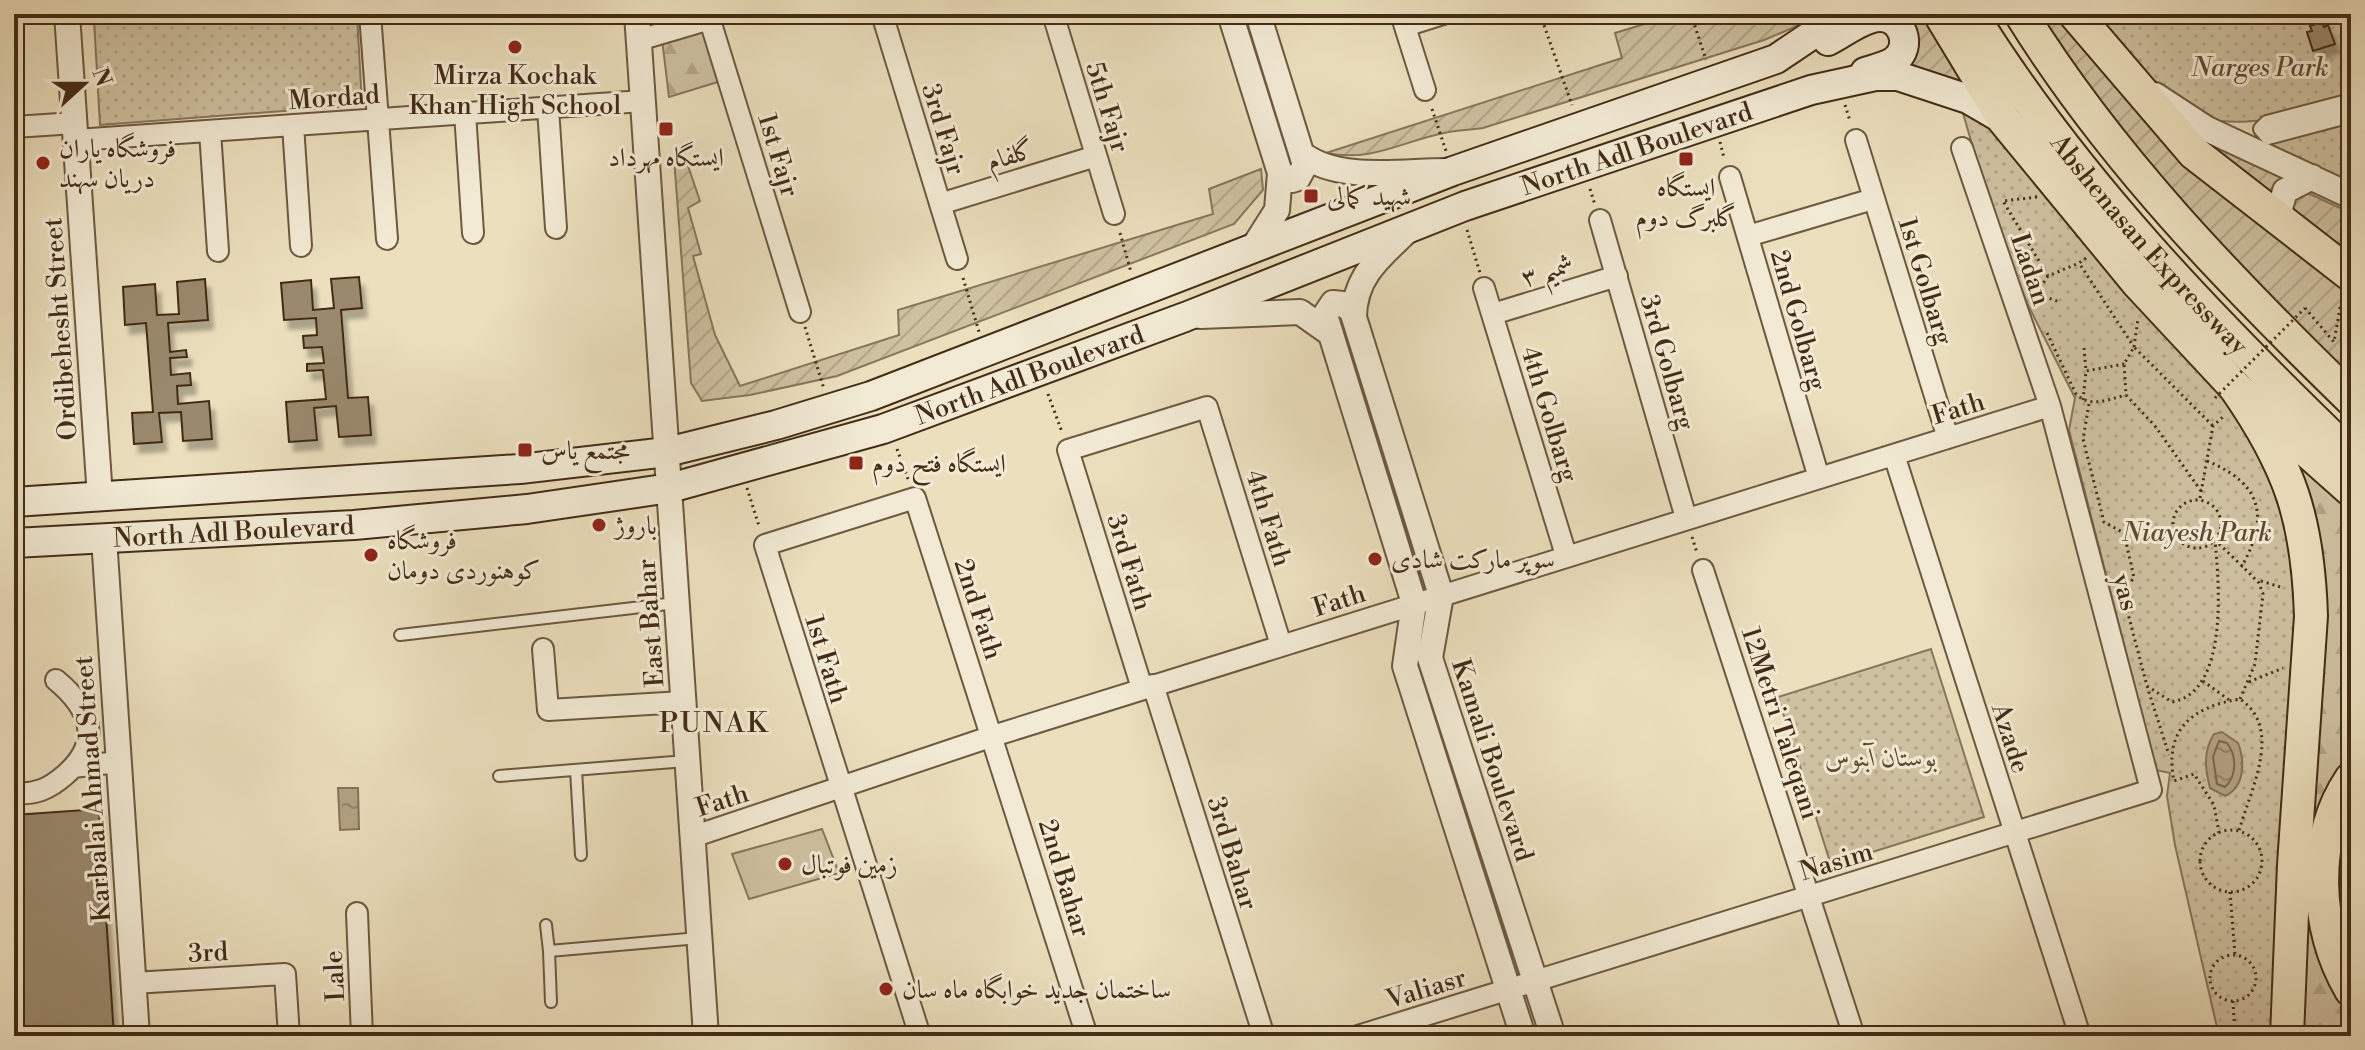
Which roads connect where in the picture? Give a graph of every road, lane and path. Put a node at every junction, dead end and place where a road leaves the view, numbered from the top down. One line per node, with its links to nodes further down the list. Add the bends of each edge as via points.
1 (67, 14): 37 (street, Ordibehesht Street)
2 (370, 14): 30 (street)
3 (637, 14): 18 (street, East Bahar)
4 (882, 14): 50 (street, 3rd Fajr)
5 (1053, 14): 40 (street, 5th Fajr)
6 (1230, 14): 44 (street)
7 (1258, 14): 41 (street)
8 (1443, 14): 17 (street)
9 (1540, 14): 35 (path)
10 (1691, 14): 21 (path)
11 (1843, 14): 19 (main road, North Adl Boulevard)
12 (1940, 14): 31 (highway)
13 (1971, 14): 96 (highway, Abshenasan Expressway, via 2092,186 2157,262)
14 (2021, 14): 85 (highway, Abshenasan Expressway, via 2098,125 2190,237)
15 (2075, 14): 20 (highway)
16 (709, 16): 18 (street); 73 (street, 1st Fajr)
17 (1403, 20): 23 (street)
18 (639, 40): 25 (street, East Bahar)
19 (1776, 59): 21 (main road, North Adl Boulevard); 24 (main road, via 1867,20 1878,17 1897,23 1904,46 1894,62)
20 (2121, 68): 46 (street, via 2207,129); 54 (highway, via 2194,153)
21 (1712, 81): 35 (main road, North Adl Boulevard)
22 (1839, 84): 24 (main road, North Adl Boulevard); 31 (main road, North Adl Boulevard, via 1875,76 1917,80 1968,99); 38 (path)
23 (1425, 90): 43 (path)
24 (1811, 90): 32 (main road, North Adl Boulevard)
25 (643, 101): 27 (street, Mordad); 94 (street, East Bahar)
26 (2351, 101): 29 (street, via 2261,129 2268,137)
27 (548, 108): 28 (street, Mordad); 56 (street)
28 (465, 113): 30 (street, Mordad); 57 (street)
29 (2351, 115)
30 (378, 119): 33 (street, Mordad); 59 (street)
31 (2004, 120): 84 (highway)
32 (1714, 123): 42 (main road, North Adl Boulevard); 45 (path)
33 (293, 125): 36 (street, Mordad); 60 (street)
34 (14, 127): 37 (street)
35 (1580, 127): 43 (main road, North Adl Boulevard)
36 (210, 131): 37 (street, Mordad); 62 (street)
37 (75, 132): 103 (street, Ordibehesht Street)
38 (1856, 140): 49 (street, 1st Golbarg)
39 (1962, 148): 88 (street, Ladan)
40 (1096, 156): 50 (street, گلفام); 52 (street, 5th Fajr)
41 (1303, 160): 43 (street, via 1350,171); 44 (street, via 1298,178)
42 (1583, 167): 51 (main road, North Adl Boulevard); 53 (path)
43 (1453, 171): 61 (main road, North Adl Boulevard)
44 (1280, 173): 61 (street, via 1277,210)
45 (1730, 177): 58 (street, 2nd Golbarg)
46 (2312, 177): 48 (street); 54 (street, via 2285,191)
47 (2045, 196): 68 (path, via 2003,201)
48 (2351, 196)
49 (1873, 199): 58 (street); 92 (street, 1st Golbarg)
50 (940, 204): 64 (street, 3rd Fajr)
51 (1460, 208): 55 (main road, North Adl Boulevard); 69 (path)
52 (1114, 214): 70 (path)
53 (1600, 220): 67 (street, 3rd Golbarg)
54 (2283, 221): 66 (highway)
55 (1413, 226): 74 (street, Kamali Boulevard, via 1363,275); 76 (main road, North Adl Boulevard)
56 (556, 228)
57 (473, 233)
58 (1748, 236): 99 (street, 2nd Golbarg)
59 (387, 239)
60 (301, 246)
61 (1253, 248): 70 (main road, North Adl Boulevard)
62 (218, 251)
63 (2090, 255): 65 (path)
64 (957, 259): 80 (path)
65 (2079, 263): 68 (path); 78 (path)
66 (2351, 275)
67 (1617, 276): 75 (street, شمیم ۳); 107 (street, 3rd Golbarg)
68 (2048, 276): 72 (path, via 2036,294)
69 (1484, 288): 75 (street, 4th Golbarg)
70 (1138, 293): 80 (main road, North Adl Boulevard)
71 (2351, 295): 84 (path, bridge, via 2340,308 2334,342 2305,308)
72 (2060, 302)
73 (800, 312): 89 (path)
74 (1353, 314): 77 (street, via 1338,302 1328,307); 117 (street, Kamali Boulevard)
75 (1493, 314): 112 (street, 4th Golbarg)
76 (1185, 317): 77 (street, via 1300,312); 82 (main road, North Adl Boulevard)
77 (1328, 324): 119 (street)
78 (2134, 347): 81 (path); 90 (path)
79 (2084, 348): 83 (path)
80 (985, 352): 89 (main road, North Adl Boulevard)
81 (2124, 364): 83 (path); 102 (path, via 2126,395)
82 (1040, 371): 91 (main road, North Adl Boulevard); 93 (path)
83 (2086, 371): 86 (path)
84 (2226, 399): 90 (path); 101 (highway); 176 (highway, via 2278,451 2303,528 2310,578)
85 (2351, 399)
86 (2083, 401)
87 (2089, 404): 128 (path, via 2083,439 2104,522 2124,533 2134,578 2122,591)
88 (2050, 406): 92 (street, Fath); 141 (street, yas)
89 (830, 408): 94 (main road, North Adl Boulevard)
90 (2213, 426): 97 (path)
91 (889, 427): 98 (main road, North Adl Boulevard); 104 (path)
92 (1948, 438): 95 (street, Fath)
93 (1068, 450): 121 (street, 4th Fath, via 1207,407); 127 (street, 3rd Fath)
94 (667, 452): 100 (street, East Bahar); 103 (main road, North Adl Boulevard, via 520,469)
95 (1894, 455): 99 (street, Fath); 144 (street, Azade)
96 (2351, 456)
97 (2207, 461): 102 (path); 113 (path, via 2229,470 2257,503 2254,546)
98 (742, 470): 100 (main road, North Adl Boulevard); 111 (path)
99 (1819, 478): 107 (street, Fath)
100 (670, 488): 108 (main road, North Adl Boulevard, via 527,509 354,525); 118 (street, East Bahar)
101 (2351, 490)
102 (2201, 491): 105 (path)
103 (100, 497): 106 (main road, North Adl Boulevard)
104 (915, 498): 111 (street); 132 (street, 2nd Fath)
105 (2200, 499): 109 (path, via 2218,512 2221,526); 109 (path, via 2178,509 2174,532 2193,548)
106 (14, 502)
107 (1686, 518): 112 (street, Fath); 114 (path)
108 (104, 538): 110 (main road, North Adl Boulevard); 135 (street, Karbalai Ahmad Street)
109 (2215, 540): 113 (path); 125 (path, via 2220,608)
110 (14, 543)
111 (765, 545): 140 (street, 1st Fath)
112 (1566, 555): 117 (street, Fath)
113 (2242, 566): 115 (path)
114 (1703, 570): 149 (street, 12Metri Taleqani)
115 (2256, 580): 116 (path); 126 (path, via 2263,594 2260,637)
116 (2288, 585)
117 (1441, 595): 119 (street, Fath); 155 (street, Kamali Boulevard, via 1430,658)
118 (676, 603): 120 (lane); 131 (street, East Bahar)
119 (1414, 603): 121 (street, Fath); 159 (street, via 1405,666)
120 (400, 635)
121 (1281, 645): 127 (street, Fath)
122 (543, 649): 131 (street, via 548,710)
123 (2287, 667): 126 (path)
124 (56, 680): 136 (street, via 81,706 89,733 87,749)
125 (2203, 681): 128 (path, via 2196,692 2172,702); 130 (path)
126 (2247, 683): 129 (path)
127 (1148, 686): 132 (street, Fath); 169 (street, 3rd Bahar)
128 (2147, 686): 133 (path)
129 (2240, 699): 130 (path); 143 (path, via 2252,707 2263,738)
130 (2230, 701): 133 (path, via 2192,714)
131 (683, 702): 134 (street, East Bahar)
132 (993, 736): 140 (street, Fath); 168 (street, 2nd Bahar)
133 (2169, 757): 145 (path, via 2174,781 2194,774 2214,805)
134 (686, 761): 137 (lane); 146 (street, East Bahar)
135 (119, 762): 136 (street); 156 (street, Karbalai Ahmad Street)
136 (73, 767): 142 (street, via 31,795)
137 (576, 770): 138 (lane); 147 (lane)
138 (499, 776)
139 (2351, 779): 160 (highway, via 2329,829 2322,895 2333,951)
140 (839, 788): 146 (street, Fath); 167 (street, 1st Fath)
141 (2151, 790): 144 (street, Nasim)
142 (14, 793)
143 (2239, 831): 145 (path); 148 (path, via 2255,840 2261,870 2250,886)
144 (2014, 833): 149 (street, Nasim); 174 (street, Azade)
145 (2219, 833): 148 (path, via 2204,846 2201,867 2211,885)
146 (692, 837): 152 (street, East Bahar)
147 (581, 855)
148 (2230, 892): 154 (path)
149 (1810, 896): 155 (street, Nasim); 173 (street, 12Metri Taleqani)
150 (357, 913): 165 (street, Lale)
151 (546, 925): 153 (lane)
152 (699, 938): 153 (lane); 166 (street, East Bahar)
153 (549, 951): 162 (lane)
154 (2235, 955): 157 (path, via 2253,967); 161 (path, via 2220,958 2210,977 2219,996)
155 (1535, 981): 159 (street, Nasim); 172 (street, Kamali Boulevard)
156 (133, 983): 163 (street, Karbalai Ahmad Street); 164 (street, 3rd, via 285,974)
157 (2255, 983): 158 (path); 161 (path, via 2247,995)
158 (2268, 983)
159 (1509, 989): 170 (street, Valiasr); 171 (street)
160 (2351, 990)
161 (2233, 1001): 175 (path)
162 (551, 1002)
163 (137, 1036)
164 (289, 1036)
165 (362, 1036)
166 (706, 1036)
167 (920, 1036)
168 (1087, 1036)
169 (1264, 1036)
170 (1360, 1036)
171 (1523, 1036)
172 (1553, 1036)
173 (1854, 1036)
174 (2080, 1036)
175 (2235, 1036)
176 (2287, 1036)

